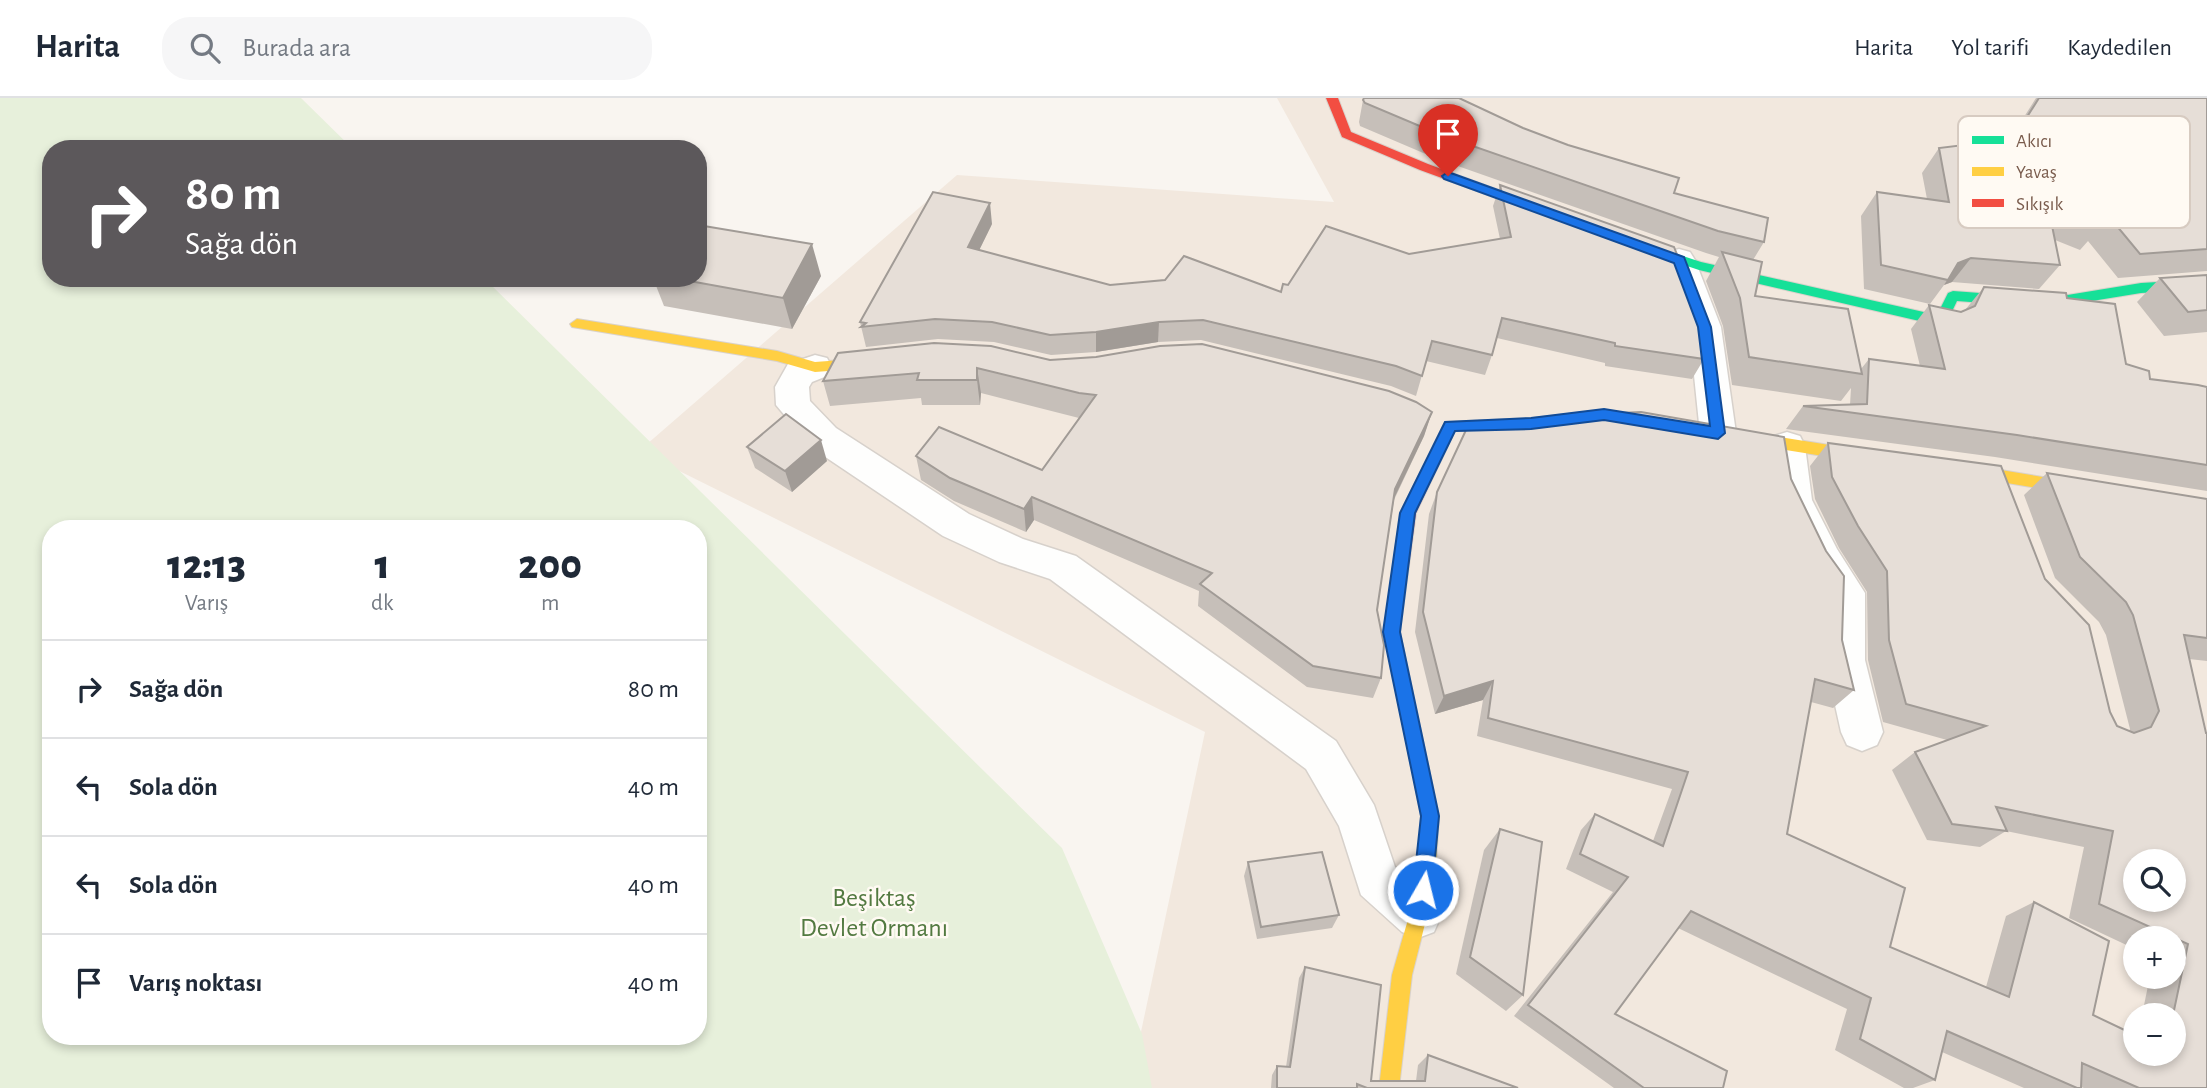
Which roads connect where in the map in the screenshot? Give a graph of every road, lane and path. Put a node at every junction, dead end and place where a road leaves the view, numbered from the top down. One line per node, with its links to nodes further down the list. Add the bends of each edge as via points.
1 (1332, 98): 2 (street, via 1346,134)
2 (1564, 219)
3 (1616, 238): 4 (street)
4 (1679, 260): 5 (street, via 1941,321 1953,296 2049,303 2141,288); 10 (street, via 1705,327)
5 (2207, 284)
6 (577, 324): 8 (street)
7 (898, 360): 8 (street)
8 (815, 366): 18 (street, via 800,373 792,387 793,405 824,438 956,526 1063,567 1321,755 1359,819 1377,880)
9 (1667, 425): 18 (street, via 1604,415 1531,423 1445,424 1408,513 1392,632 1430,816)
10 (1712, 432): 11 (street)
11 (1787, 446): 12 (street); 17 (street, via 1794,500 1823,560 1846,593 1845,660)
12 (1891, 460)
13 (1930, 465): 14 (street)
14 (1995, 474): 15 (street); 16 (street)
15 (2106, 493)
16 (2011, 516)
17 (1862, 732)
18 (1418, 915): 19 (street, via 1402,975)
19 (1389, 1088)

